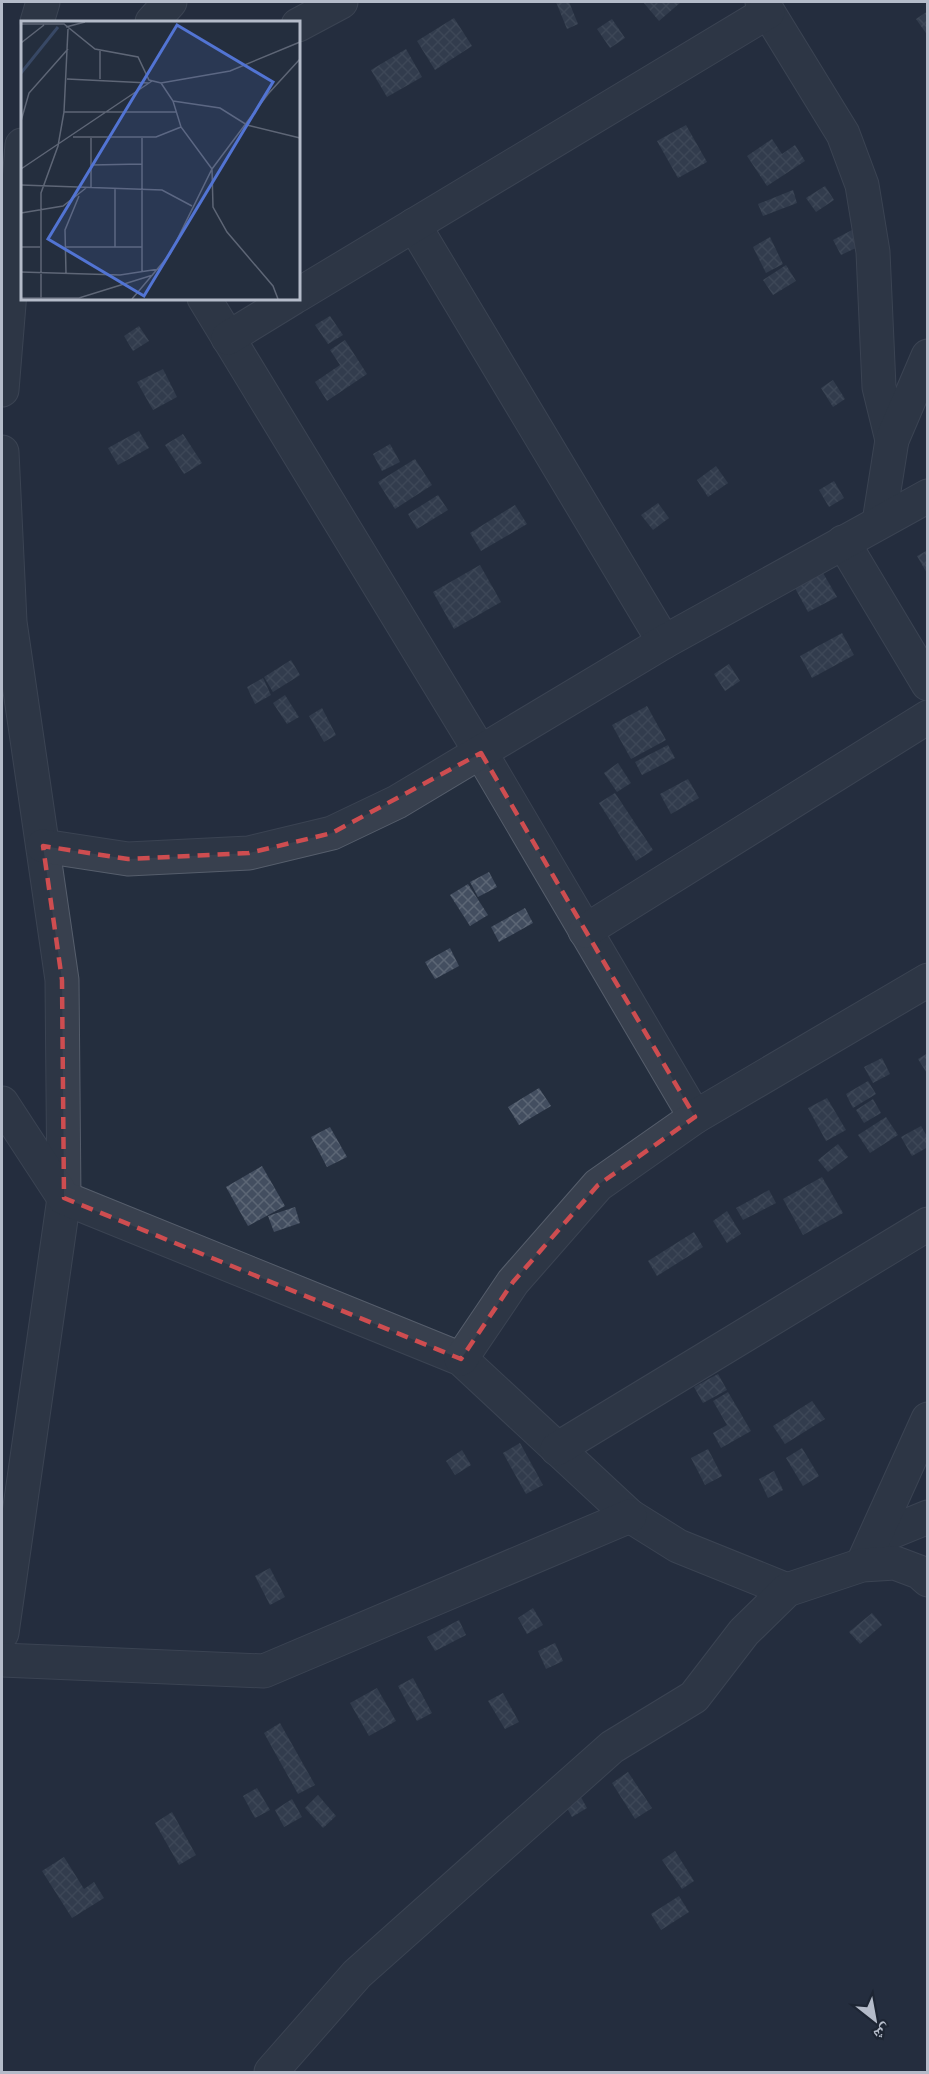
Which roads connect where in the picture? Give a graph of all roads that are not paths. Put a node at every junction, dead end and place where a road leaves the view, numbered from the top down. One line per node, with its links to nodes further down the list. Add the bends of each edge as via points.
1 (43, 2): 5 (street)
2 (170, 2): 6 (street)
3 (341, 2): 7 (street)
4 (765, 7): 10 (street); 18 (street, via 843,134 862,185 873,252 879,387)
5 (37, 21)
6 (153, 21)
7 (300, 24)
8 (21, 174): 9 (street)
9 (20, 202): 11 (street)
10 (414, 225): 12 (street); 23 (street)
11 (18, 255): 17 (street)
12 (300, 294)
13 (205, 300): 15 (street)
14 (290, 300): 15 (street)
15 (228, 338): 26 (street)
16 (927, 356): 18 (street)
17 (2, 390)
18 (892, 440): 21 (street)
19 (2, 452): 27 (street, via 10,622)
20 (927, 496): 21 (street)
21 (879, 522): 22 (street)
22 (843, 542): 23 (street); 24 (street)
23 (664, 642): 26 (street)
24 (927, 684)
25 (927, 717): 28 (street)
26 (481, 753): 27 (street, via 397,802 332,833 249,853 128,859); 28 (street)
27 (43, 846): 32 (street, via 62,980)
28 (585, 931): 31 (street)
29 (927, 980): 31 (street)
30 (2, 1103): 32 (street)
31 (695, 1117): 34 (street, via 598,1185 513,1282)
32 (64, 1198): 34 (street); 42 (street)
33 (927, 1224): 36 (street)
34 (461, 1359): 36 (street)
35 (927, 1419): 39 (street)
36 (557, 1449): 37 (street)
37 (630, 1516): 41 (street, via 678,1546); 43 (street, via 264,1671)
38 (927, 1517): 39 (street)
39 (868, 1552): 40 (street, via 919,1572); 41 (street)
40 (927, 1580)
41 (787, 1590): 44 (street, via 744,1632 694,1697 603,1754 357,1974)
42 (2, 1633)
43 (2, 1660)
44 (271, 2073)

